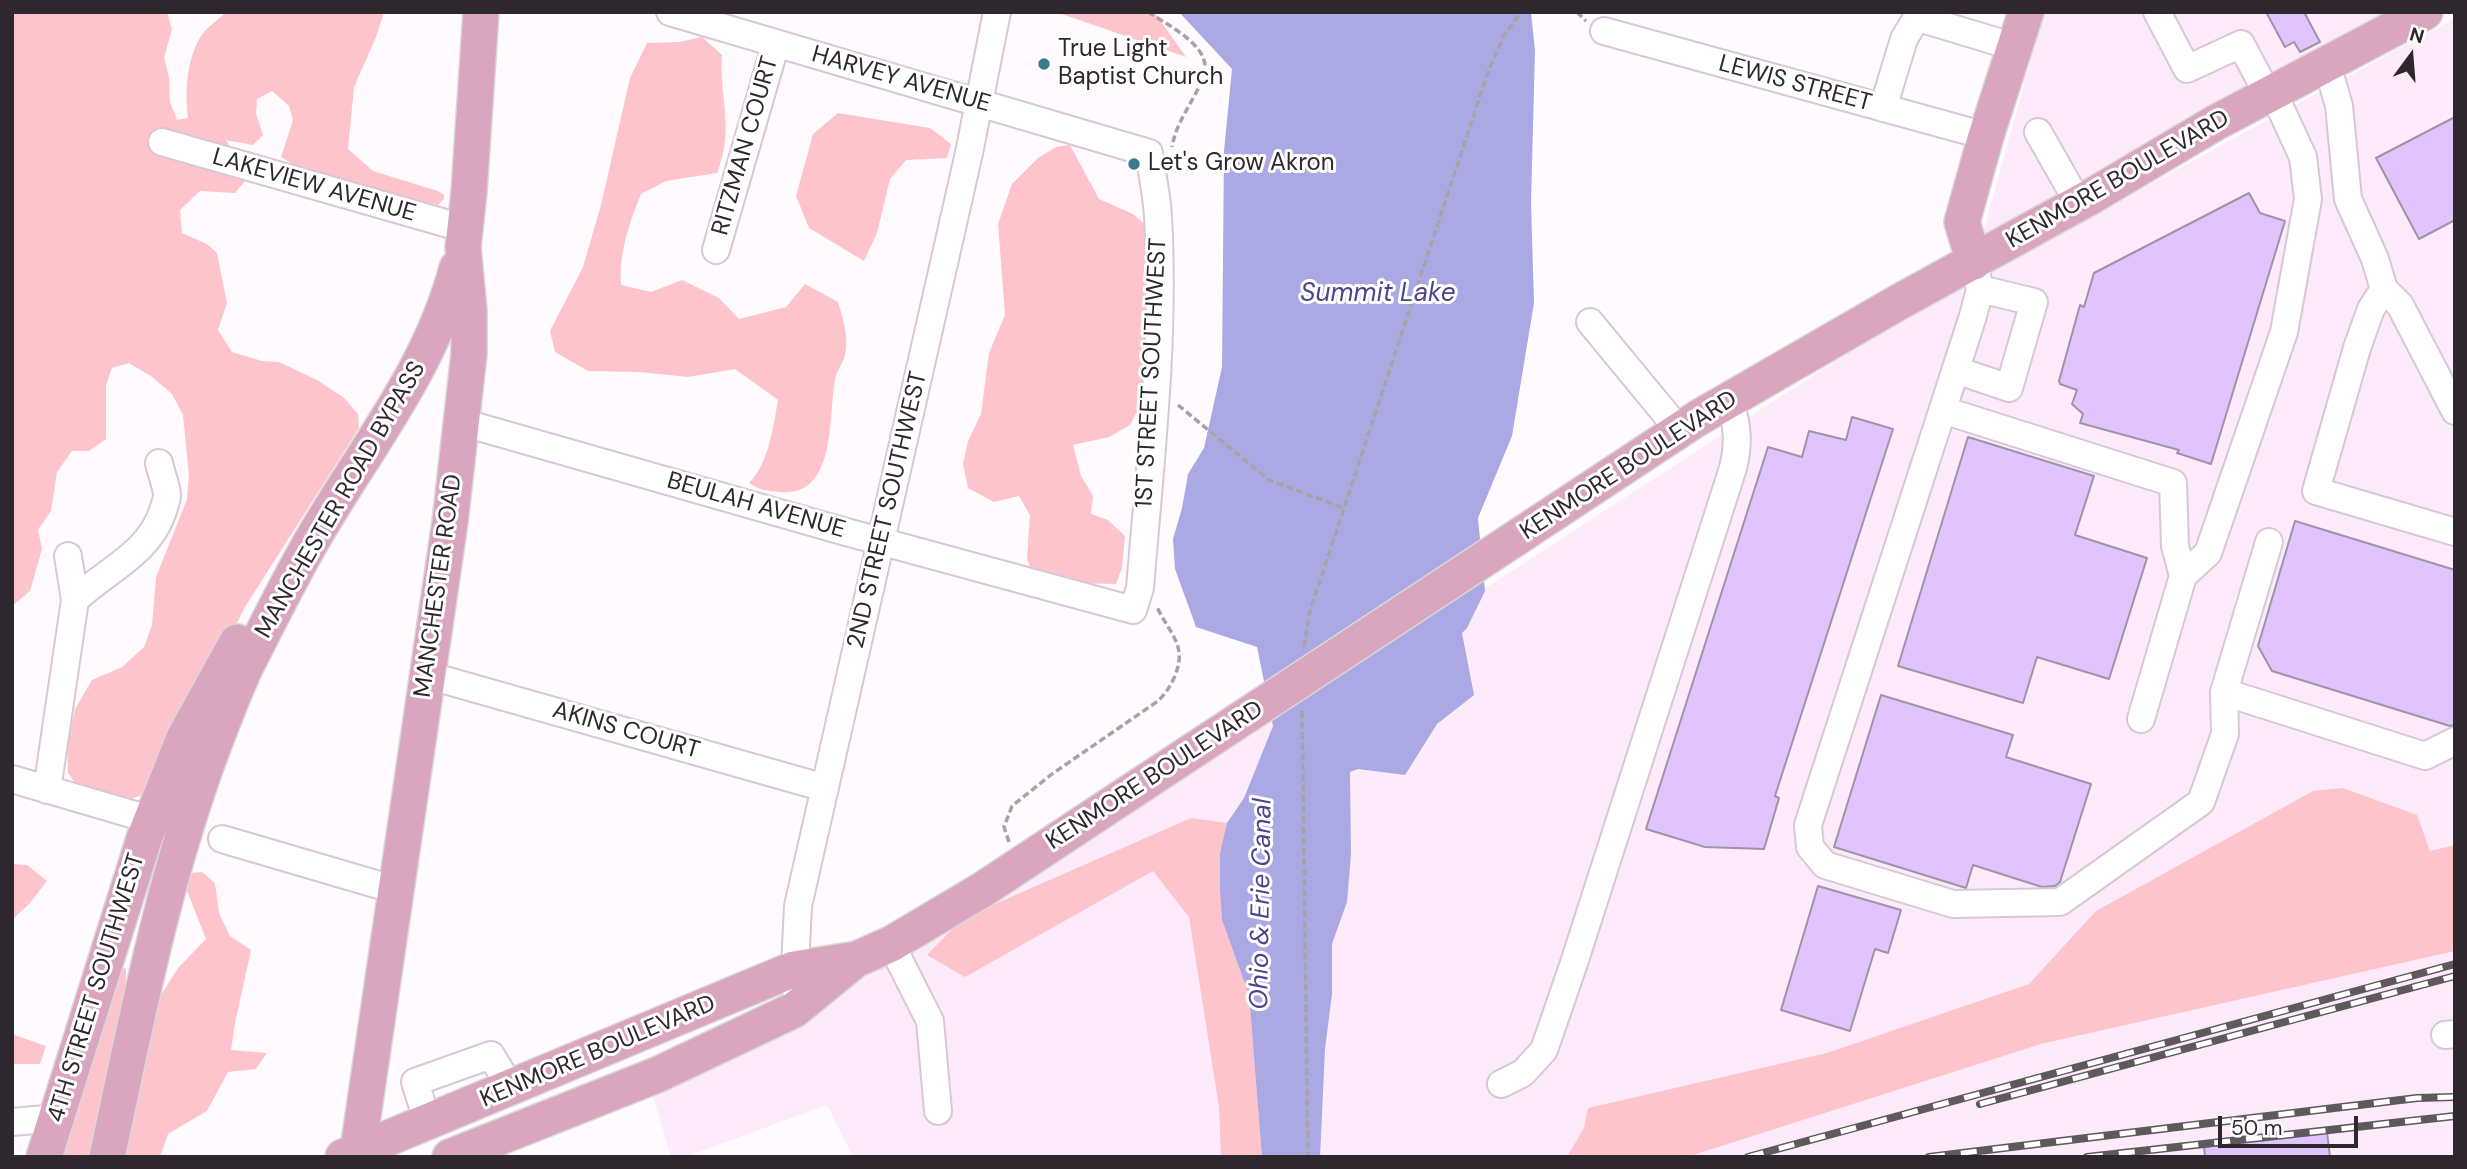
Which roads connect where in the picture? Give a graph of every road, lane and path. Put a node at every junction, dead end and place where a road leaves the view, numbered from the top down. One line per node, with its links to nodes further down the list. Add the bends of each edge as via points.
1 (481, 12): 22 (main road, MANCHESTER ROAD)
2 (670, 12): 10 (street, HARVEY AVENUE)
3 (997, 12): 14 (street, 2ND STREET SOUTHWEST)
4 (1149, 12): 16 (path, via 1184,35 1206,66)
5 (1521, 12): 35 (path, via 1489,69)
6 (2026, 12): 11 (main road)
7 (2157, 12): 13 (street, via 2188,69 2241,44)
8 (2426, 12): 12 (main road, KENMORE BOULEVARD)
9 (1604, 31): 15 (street, LEWIS STREET)
10 (776, 43): 14 (street, HARVEY AVENUE); 23 (street, RITZMAN COURT)
11 (2015, 47): 15 (street, via 1922,19 1914,22 1904,39); 18 (main road)
12 (2327, 64): 13 (main road, KENMORE BOULEVARD); 25 (street, via 2339,106 2348,199)
13 (2271, 93): 21 (main road, KENMORE BOULEVARD); 41 (street, via 2303,157 2308,199 2284,332 2208,553)
14 (979, 102): 20 (street, HARVEY AVENUE); 38 (street, 2ND STREET SOUTHWEST)
15 (1884, 108): 18 (street, LEWIS STREET)
16 (1175, 130)
17 (2038, 132): 21 (street)
18 (1986, 136): 24 (main road, via 1962,222)
19 (162, 142): 22 (street, LAKEVIEW AVENUE)
20 (1132, 148): 43 (street, 1ST STREET SOUTHWEST, via 1149,153 1158,214 1160,300 1140,588)
21 (2079, 204): 24 (main road, KENMORE BOULEVARD)
22 (464, 238): 32 (main road, MANCHESTER ROAD, via 470,338); 37 (main road, MANCHESTER ROAD BYPASS, via 444,313 423,360)
23 (716, 250)
24 (1977, 276): 27 (street); 27 (street, via 2034,302 2009,388); 29 (main road, KENMORE BOULEVARD, via 1899,302)
25 (2384, 289): 31 (street, via 2400,305); 36 (street, via 2357,348 2316,491)
26 (1590, 322): 33 (street)
27 (1956, 370): 30 (street)
28 (1168, 397): 35 (path, via 1269,480)
29 (1729, 401): 33 (main road, KENMORE BOULEVARD); 61 (street, via 1738,450 1574,964 1544,1050 1524,1073)
30 (1943, 410): 41 (street, via 2173,483 2175,546); 46 (street, via 1808,825 1810,847 1825,865 1953,904 2060,902 2201,802 2225,734)
31 (2455, 411)
32 (461, 422): 38 (street, BEULAH AVENUE); 45 (main road, MANCHESTER ROAD)
33 (1679, 430): 55 (main road, KENMORE BOULEVARD, bridge)
34 (159, 463): 42 (street, via 167,497 152,532 135,554)
35 (1344, 508): 44 (path, via 1310,611)
36 (2455, 532)
37 (312, 541): 53 (main road, 4TH STREET SOUTHWEST, via 276,578 225,662 184,738); 67 (main road, MANCHESTER ROAD BYPASS, via 246,668 184,828 155,934)
38 (880, 541): 43 (street, BEULAH AVENUE); 51 (street, 2ND STREET SOUTHWEST)
39 (2269, 542): 46 (street)
40 (68, 556): 42 (street)
41 (2183, 576): 48 (street)
42 (75, 600): 52 (street)
43 (1144, 605): 55 (path, via 1180,648 1181,660 1170,687 1158,701 1012,806 1004,827)
44 (1303, 650)
45 (428, 675): 51 (street, AKINS COURT); 56 (main road, MANCHESTER ROAD)
46 (2224, 692): 49 (street, via 2425,756)
47 (1302, 707): 69 (path)
48 (2141, 719)
49 (2455, 741)
50 (12, 779): 52 (street)
51 (825, 788): 59 (street, 2ND STREET SOUTHWEST, via 798,906)
52 (47, 789): 53 (street)
53 (152, 821): 63 (main road, 4TH STREET SOUTHWEST)
54 (222, 839): 56 (street)
55 (1017, 867): 57 (main road, KENMORE BOULEVARD)
56 (396, 890): 65 (main road, MANCHESTER ROAD)
57 (891, 944): 58 (main road, KENMORE BOULEVARD); 62 (street, via 930,1021)
58 (857, 959): 59 (main road, KENMORE BOULEVARD); 60 (main road, KENMORE BOULEVARD)
59 (794, 969): 60 (street, 2ND STREET SOUTHWEST); 65 (main road, KENMORE BOULEVARD)
60 (794, 1010): 68 (main road, KENMORE BOULEVARD, via 659,1074)
61 (1501, 1084)
62 (938, 1111)
63 (57, 1118): 64 (street); 66 (main road, 4TH STREET SOUTHWEST)
64 (12, 1122)
65 (352, 1154)
66 (44, 1157)
67 (107, 1157)
68 (450, 1157)
69 (1308, 1157)

